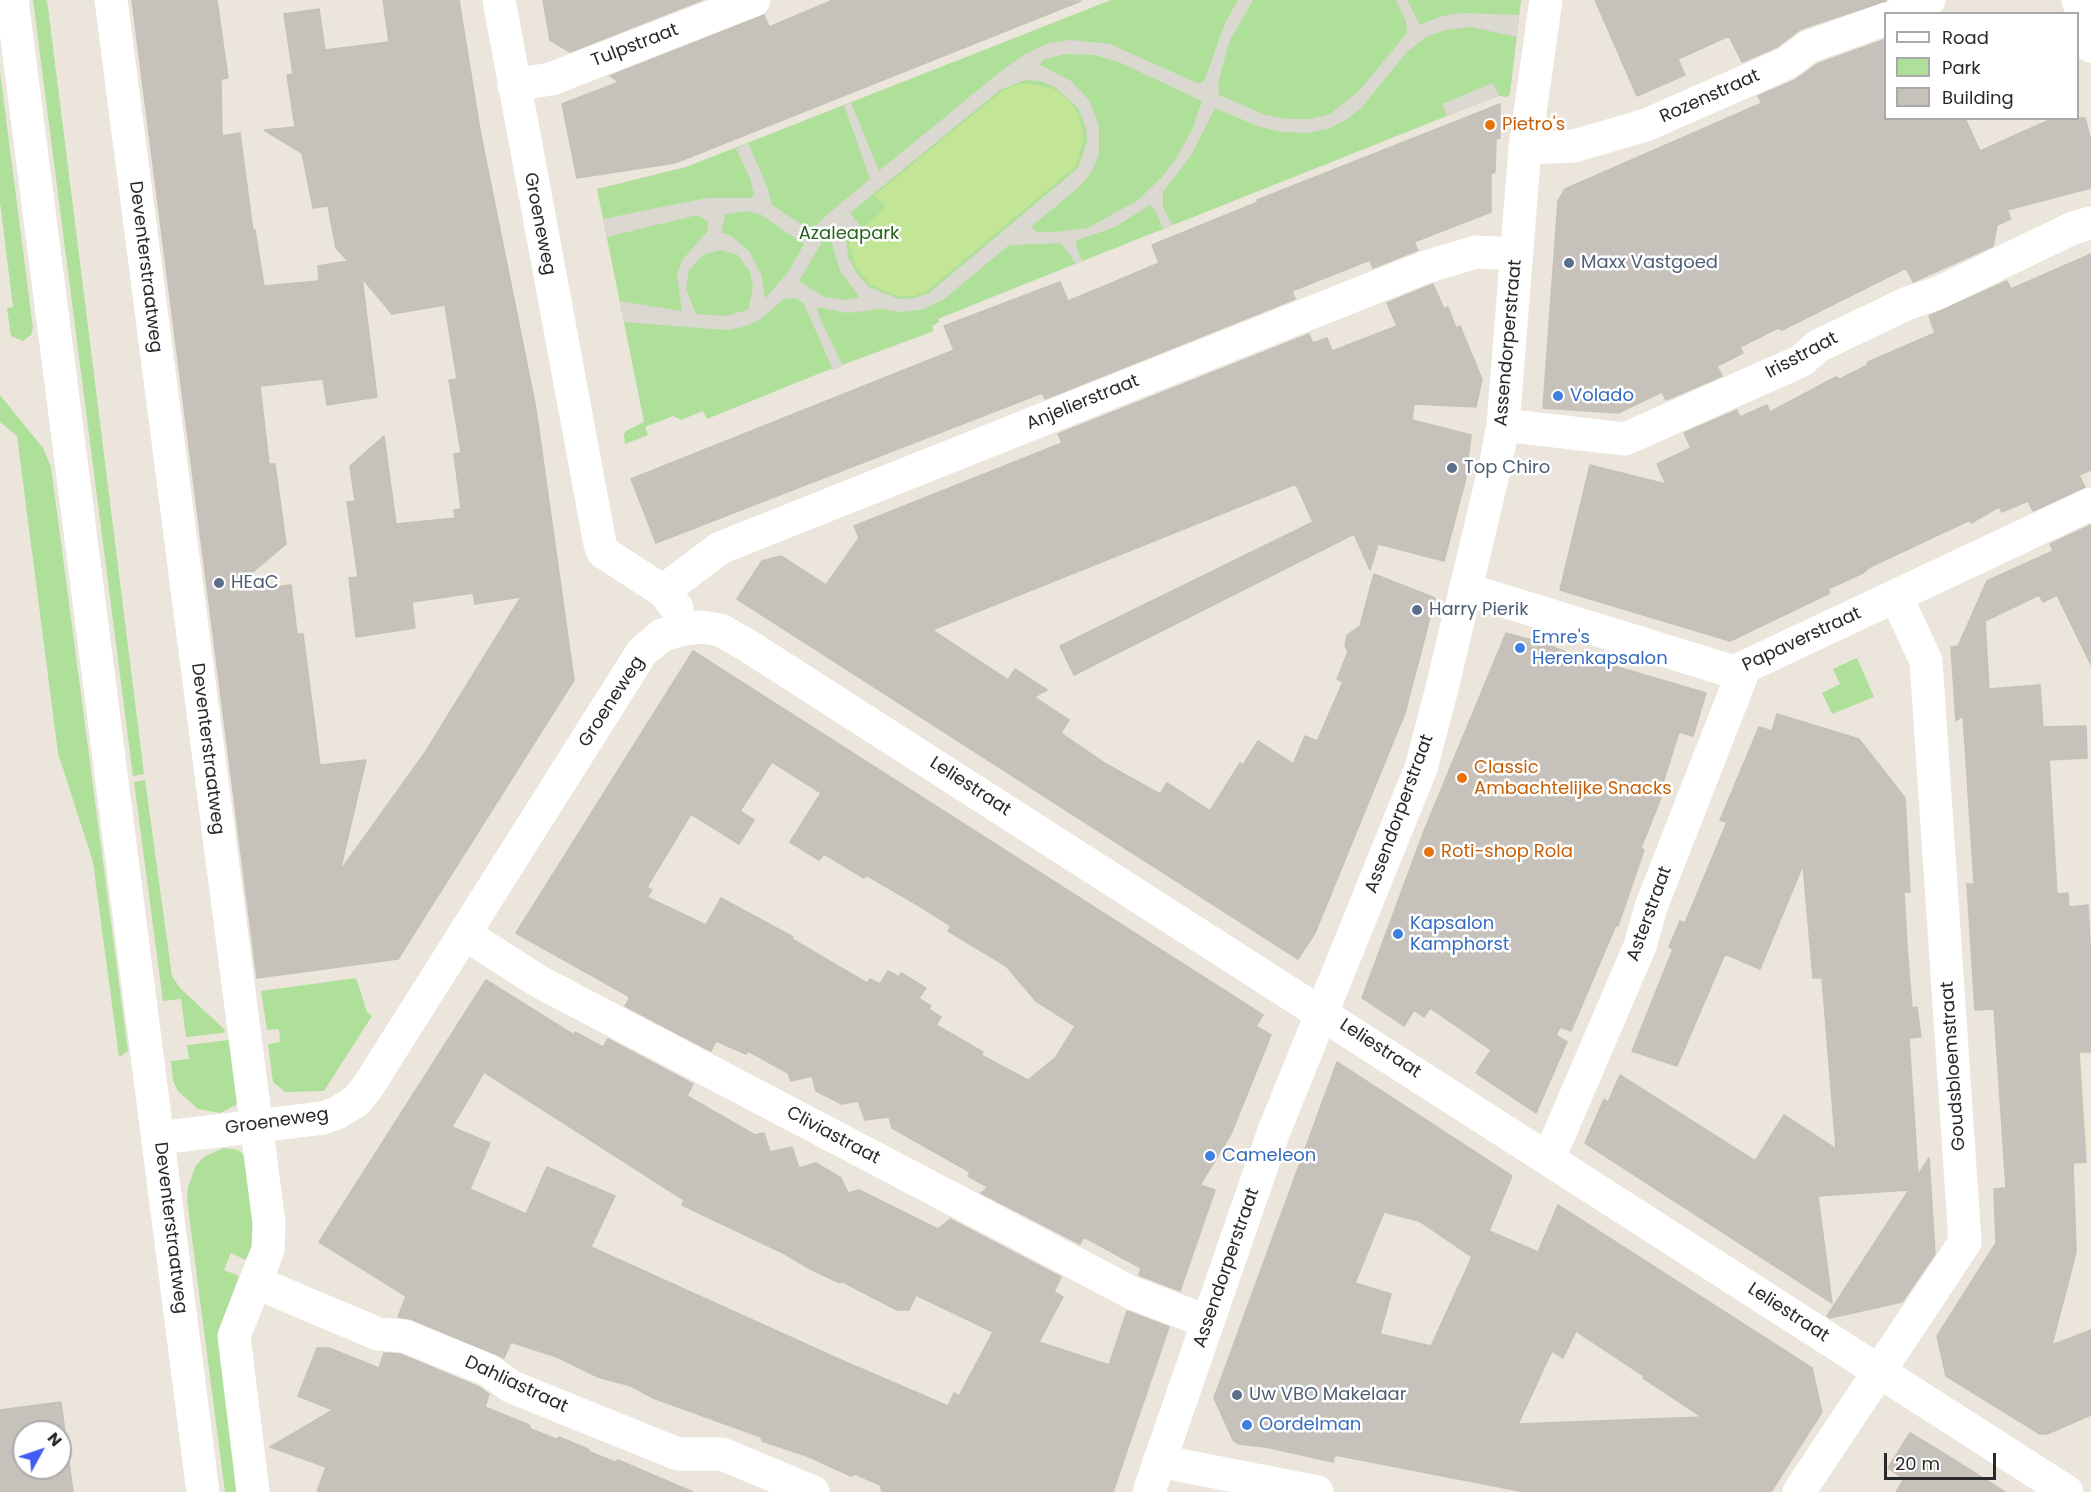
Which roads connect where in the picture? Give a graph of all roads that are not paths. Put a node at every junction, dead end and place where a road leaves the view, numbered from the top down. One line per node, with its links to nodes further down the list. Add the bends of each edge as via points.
1 (12, 0): 25 (street, Deventerstraatweg)
2 (111, 0): 24 (street, Deventerstraatweg)
3 (499, 0): 11 (street, Groeneweg)
4 (754, 0): 11 (street, Tulpstraat, via 550,79)
5 (1546, 0): 12 (street, Assendorperstraat)
6 (1929, 0): 8 (street)
7 (2078, 0): 10 (street)
8 (1902, 12)
9 (1884, 20): 12 (street, Rozenstraat, via 1808,47 1787,63 1646,125 1575,146)
10 (2091, 46)
11 (514, 85): 18 (street, Groeneweg, via 600,544 603,552)
12 (1525, 148): 14 (street, Assendorperstraat)
13 (2091, 223): 15 (street, Irisstraat, via 1908,303 1818,346 1801,361 1625,440)
14 (1517, 254): 15 (street, Assendorperstraat); 18 (street, Anjelierstraat, via 1476,252 1404,275 720,548)
15 (1503, 424): 17 (street, Assendorperstraat)
16 (2091, 504): 19 (street, Papaverstraat)
17 (1465, 589): 21 (street, Papaverstraat, via 1734,672); 23 (street, Assendorperstraat, via 1421,768)
18 (663, 591): 20 (street, Groeneweg, via 677,607)
19 (1896, 596): 21 (street, Papaverstraat); 29 (street, Goudsbloemstraat, via 1926,661 1965,1242)
20 (685, 629): 22 (street, Groeneweg, via 662,635 642,652); 23 (street, Leliestraat, via 720,630 746,644)
21 (1745, 667): 26 (street, Asterstraat, via 1651,907 1640,946)
22 (465, 934): 24 (street, Groeneweg, via 356,1101 323,1118); 28 (street, Cliviastraat, via 538,981 1119,1287)
23 (1322, 1012): 26 (street, Leliestraat); 28 (street, Assendorperstraat, via 1274,1131)
24 (257, 1126): 25 (street, Groeneweg); 27 (street, Deventerstraatweg, via 269,1223 268,1250)
25 (159, 1138): 31 (street, Deventerstraatweg)
26 (1549, 1158): 29 (street, Leliestraat)
27 (255, 1282): 32 (street, Deventerstraatweg, via 234,1336); 33 (street, Dahliastraat, via 378,1334 415,1340 488,1370 512,1387 678,1454 722,1454)
28 (1208, 1322): 30 (street, Assendorperstraat)
29 (1880, 1372): 36 (street, Goudsbloemstraat); 37 (street, Leliestraat)
30 (1159, 1461): 34 (street, Assendorperstraat); 35 (street)
31 (202, 1492)
32 (253, 1492)
33 (813, 1492)
34 (1149, 1492)
35 (1317, 1492)
36 (1799, 1492)
37 (2067, 1492)

